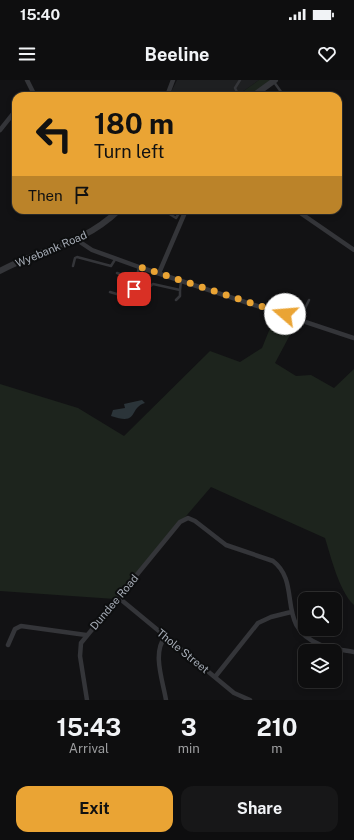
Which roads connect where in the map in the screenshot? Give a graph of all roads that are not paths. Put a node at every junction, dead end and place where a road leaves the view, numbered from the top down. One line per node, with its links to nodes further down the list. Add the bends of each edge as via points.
1 (27, 80): 5 (street)
2 (172, 80): 6 (street)
3 (240, 80): 7 (lane, via 235,88)
4 (275, 81): 8 (street); 9 (lane)
5 (33, 92)
6 (168, 92)
7 (237, 92)
8 (259, 92)
9 (282, 92)
10 (12, 115): 11 (street)
11 (0, 130)
12 (113, 214): 17 (street, Wyebank Road, via 93,231)
13 (169, 214): 14 (lane, via 176,218)
14 (178, 214)
15 (184, 214): 24 (street)
16 (302, 214): 18 (street)
17 (77, 240): 19 (street, via 92,250); 22 (street, Wyebank Road)
18 (354, 250)
19 (116, 258): 20 (lane, via 111,266 77,257); 21 (street)
20 (72, 266)
21 (140, 267): 24 (street); 25 (lane)
22 (0, 271)
23 (118, 273): 25 (lane)
24 (159, 273): 26 (street)
25 (136, 280): 29 (lane, via 134,293 130,298)
26 (181, 281): 28 (lane); 32 (street)
27 (148, 288): 28 (lane, via 153,284)
28 (180, 290): 30 (lane, via 180,296)
29 (110, 292)
30 (176, 300)
31 (309, 300): 32 (lane)
32 (300, 319): 33 (street)
33 (354, 338)
34 (119, 598): 35 (street, Dundee Road, via 180,522 186,519 195,521 226,545 273,561 279,566 286,577); 36 (street, Dundee Road); 37 (street, Thole Street)
35 (290, 612): 39 (street, via 302,632 313,641 323,646); 40 (street, via 258,623)
36 (86, 635): 38 (street, via 21,626 15,629); 41 (street, Dundee Road, via 80,650)
37 (166, 637): 40 (street, Thole Street); 42 (street, via 160,646 159,655)
38 (8, 645)
39 (354, 652)
40 (215, 677): 43 (street, Thole Street, via 234,693)
41 (87, 700)
42 (166, 700)
43 (250, 700)

